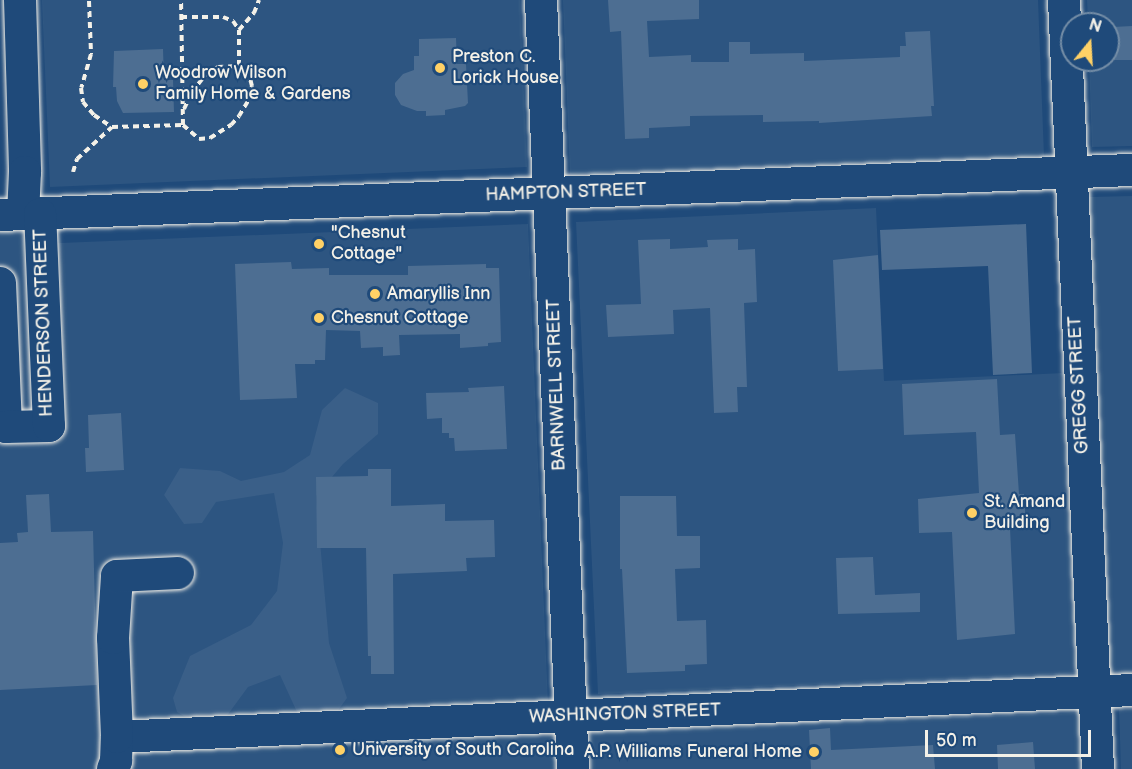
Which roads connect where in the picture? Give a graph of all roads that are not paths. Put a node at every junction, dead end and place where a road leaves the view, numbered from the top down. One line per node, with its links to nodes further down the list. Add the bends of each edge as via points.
1 (20, 0): 7 (street, HENDERSON STREET, via 25,172)
2 (541, 0): 6 (street, BARNWELL STREET)
3 (1064, 0): 5 (street, GREGG STREET)
4 (1132, 170): 5 (street, HAMPTON STREET)
5 (1070, 172): 6 (street, HAMPTON STREET); 11 (street, GREGG STREET)
6 (549, 193): 7 (street, HAMPTON STREET); 12 (street, BARNWELL STREET)
7 (21, 214): 8 (street, HENDERSON STREET, via 49,426 6,427)
8 (0, 283)
9 (178, 573): 13 (street, via 117,576 112,638)
10 (1132, 690): 11 (street, WASHINGTON STREET)
11 (1094, 692): 12 (street, WASHINGTON STREET); 16 (street, GREGG STREET)
12 (571, 715): 13 (street, WASHINGTON STREET); 15 (street, BARNWELL STREET)
13 (117, 737): 14 (street)
14 (113, 769)
15 (573, 769)
16 (1098, 769)

